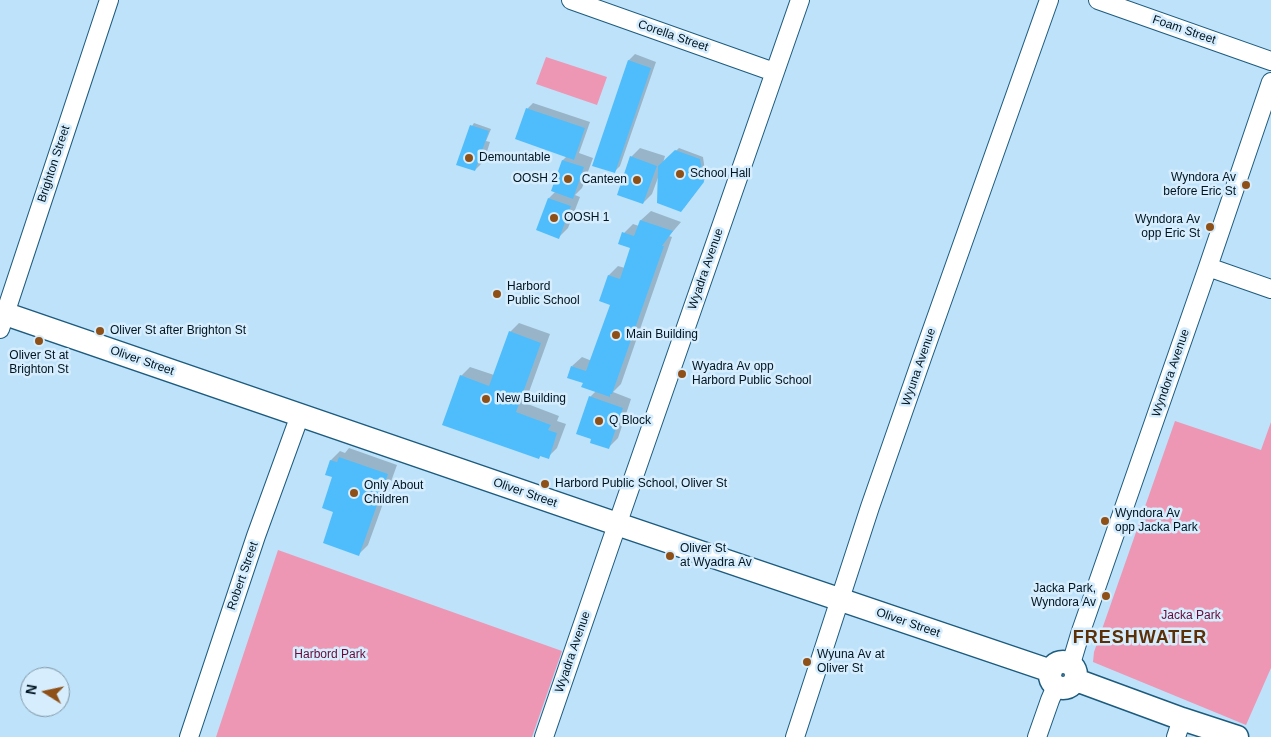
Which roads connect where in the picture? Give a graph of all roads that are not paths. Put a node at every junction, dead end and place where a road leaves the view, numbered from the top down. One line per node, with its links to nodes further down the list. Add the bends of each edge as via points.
1 (109, 0): 11 (street, Brighton Street)
2 (571, 0): 7 (street, Corella Street)
3 (800, 0): 7 (street, Wyadra Avenue)
4 (1049, 0): 14 (street, Wyuna Avenue)
5 (1098, 0): 6 (street, Foam Street)
6 (1271, 61)
7 (774, 72): 13 (street, Wyadra Avenue)
8 (1271, 82): 9 (street, Wyndora Avenue)
9 (1208, 267): 10 (street); 15 (street, Wyndora Avenue)
10 (1271, 289)
11 (2, 318): 12 (main road, Oliver Street)
12 (300, 415): 13 (main road, Oliver Street); 17 (street, Robert Street)
13 (617, 524): 14 (main road, Oliver Street); 18 (street, Wyadra Avenue)
14 (840, 600): 15 (main road, Oliver Street); 19 (street, Wyuna Avenue)
15 (1063, 676): 16 (main road, Oliver Street); 20 (street, Wyndora Avenue, via 1050,700)
16 (1179, 728): 21 (main road, Oliver Street)
17 (189, 737)
18 (544, 737)
19 (795, 737)
20 (1037, 737)
21 (1237, 737)

